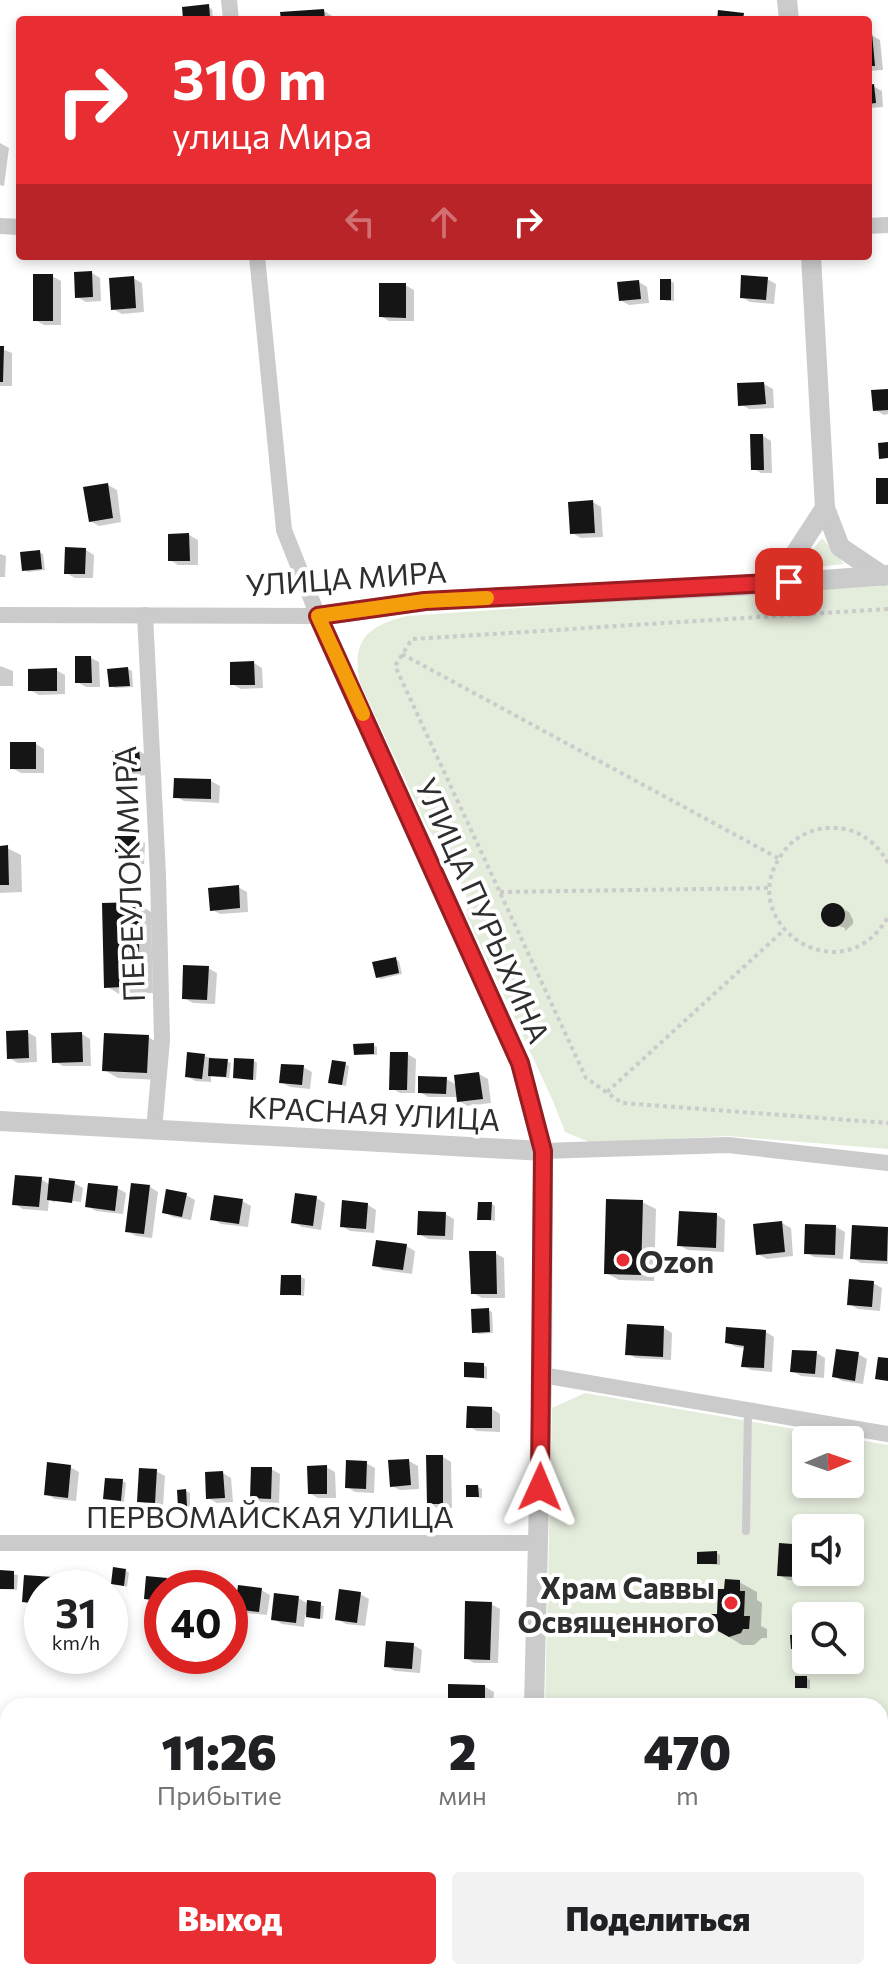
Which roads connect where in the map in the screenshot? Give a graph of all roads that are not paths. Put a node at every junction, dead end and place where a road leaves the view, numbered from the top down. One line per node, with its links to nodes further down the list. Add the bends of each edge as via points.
1 (257, 260): 8 (street, УЛИЦА ПУРЫХИНА, via 284,530)
2 (811, 260): 3 (street)
3 (825, 508): 4 (street, via 840,547); 5 (street, via 795,554)
4 (885, 576): 5 (street, УЛИЦА МИРА)
5 (758, 585): 8 (street, УЛИЦА МИРА, via 425,601)
6 (0, 615): 7 (street, УЛИЦА МИРА)
7 (145, 615): 8 (street, УЛИЦА МИРА); 10 (street, ПЕРЕУЛОК МИРА, via 162,1040)
8 (318, 616): 11 (street, УЛИЦА ПУРЫХИНА, via 520,1063)
9 (0, 1121): 10 (street, КРАСНАЯ УЛИЦА)
10 (154, 1130): 11 (street, КРАСНАЯ УЛИЦА)
11 (543, 1151): 12 (street, КРАСНАЯ УЛИЦА, via 728,1145); 13 (street, УЛИЦА ПУРЫХИНА)
12 (888, 1163)
13 (542, 1375): 14 (street); 18 (street, УЛИЦА ПУРЫХИНА)
14 (748, 1410): 15 (street); 16 (lane)
15 (888, 1434)
16 (746, 1531)
17 (0, 1543): 18 (street, ПЕРВОМАЙСКАЯ УЛИЦА)
18 (539, 1543): 19 (street, УЛИЦА ПУРЫХИНА)
19 (534, 1698)

